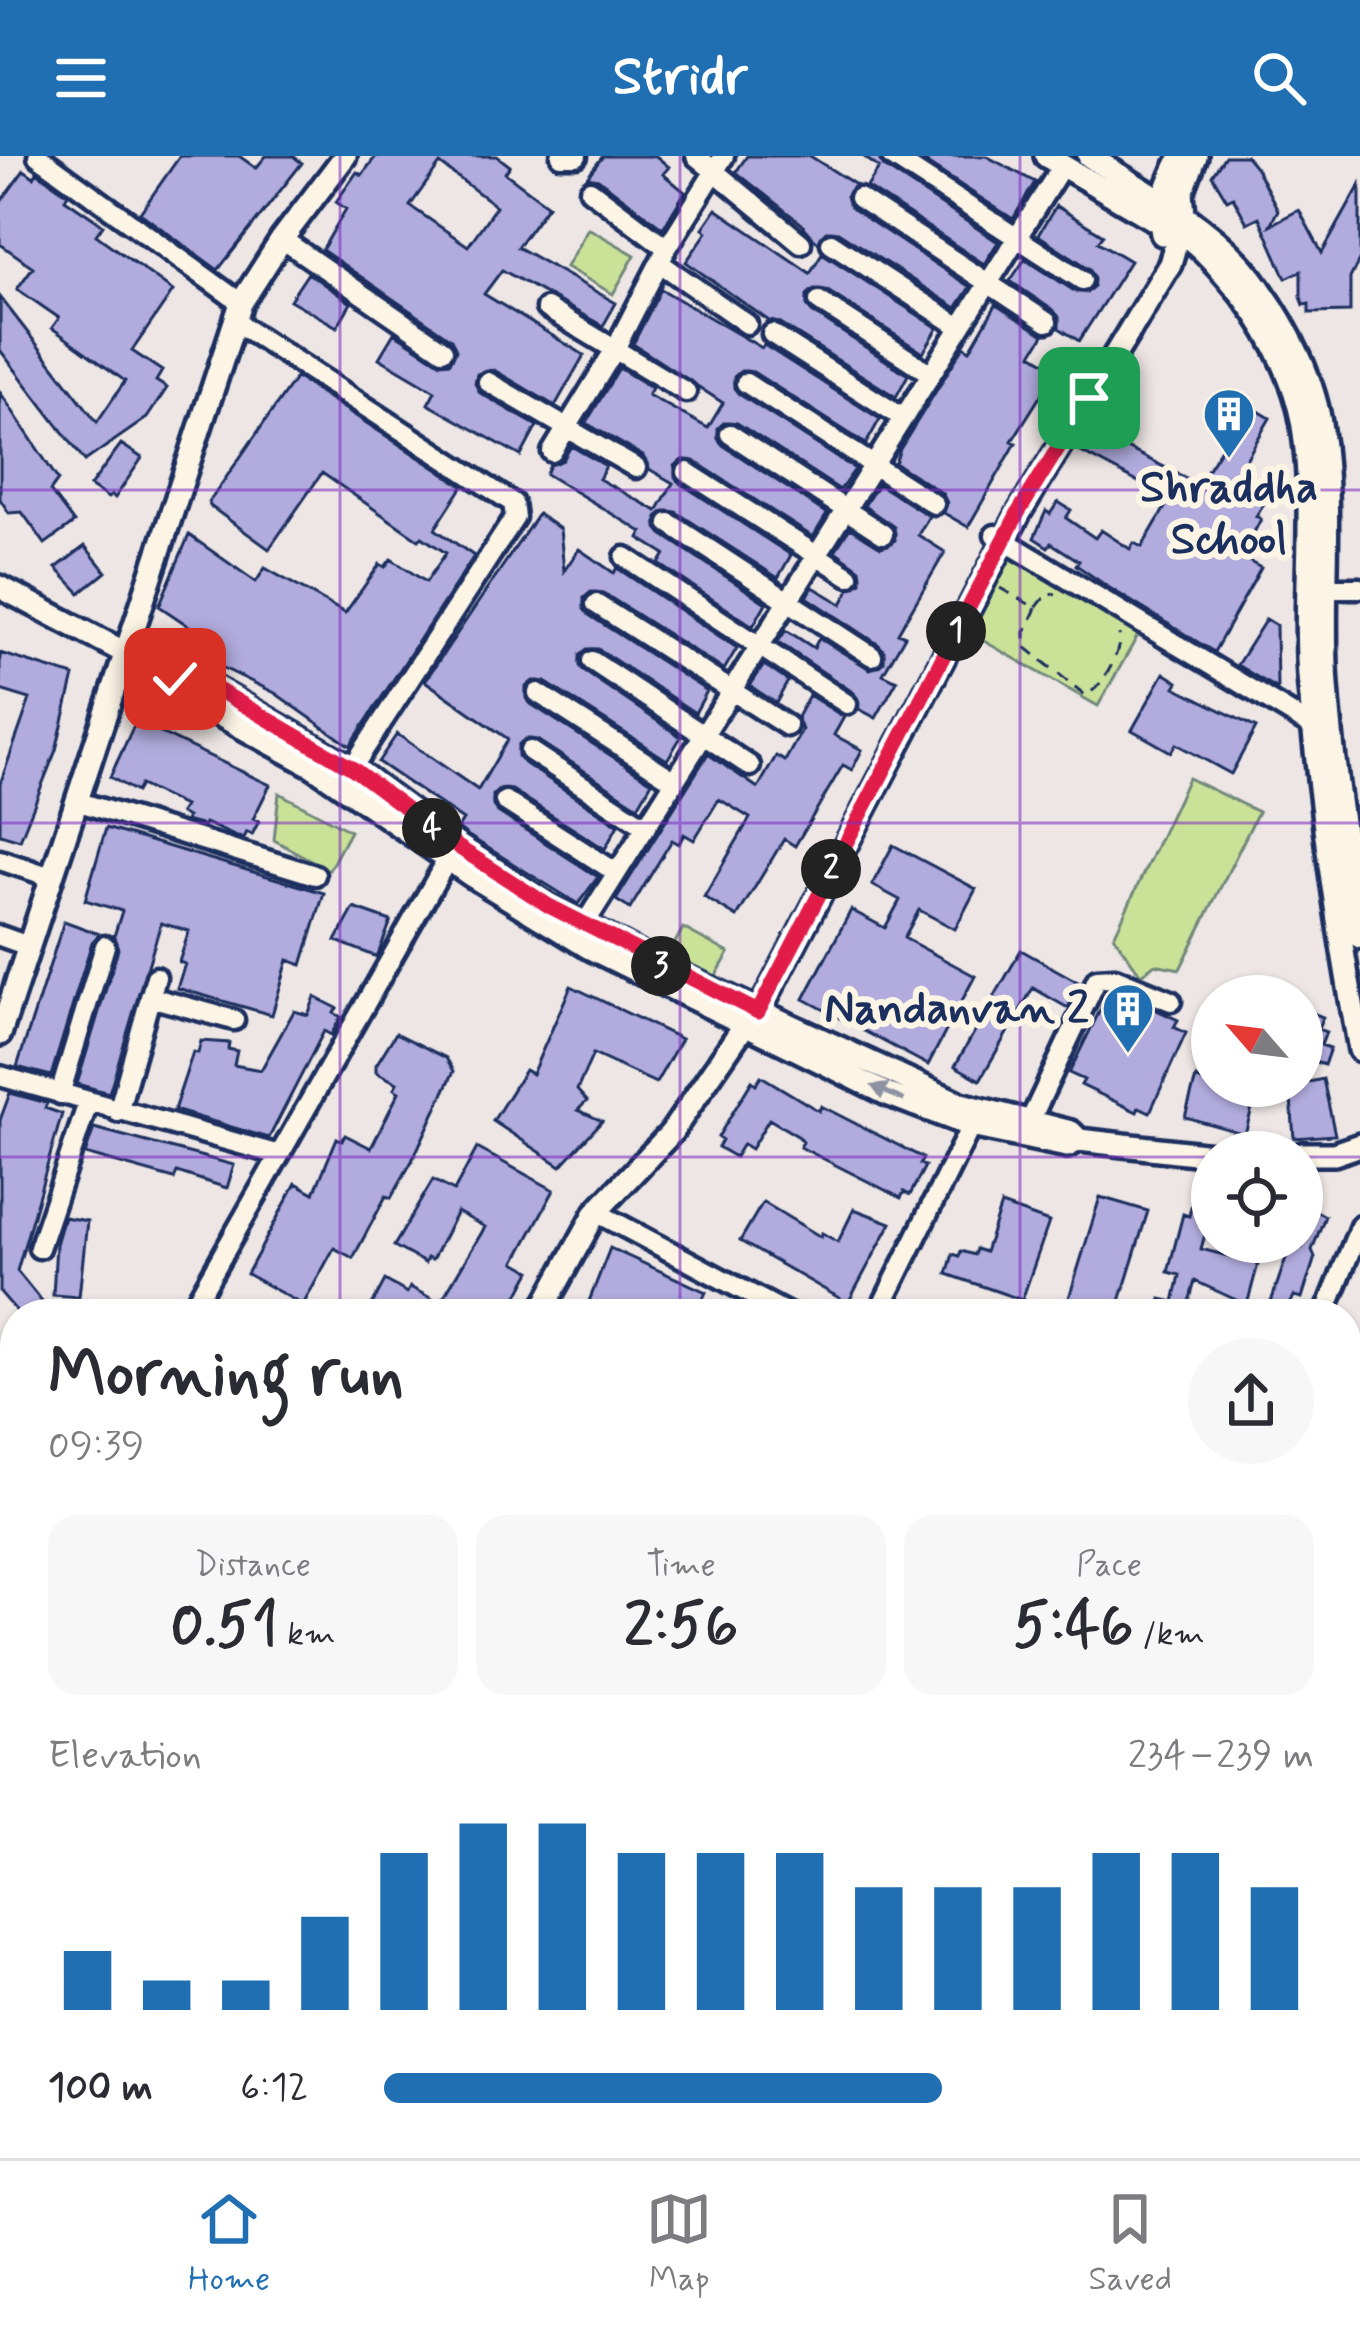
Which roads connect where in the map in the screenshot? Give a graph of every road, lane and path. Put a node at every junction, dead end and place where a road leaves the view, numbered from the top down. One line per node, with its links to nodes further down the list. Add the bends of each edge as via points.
1 (38, 156): 24 (street)
2 (345, 156): 16 (street)
3 (561, 156): 4 (street)
4 (577, 156)
5 (695, 156): 11 (street)
6 (891, 156): 15 (street)
7 (1089, 156): 14 (street)
8 (1182, 156): 14 (street, via 1170,178)
9 (1196, 156): 14 (street)
10 (1054, 161): 14 (street); 15 (street)
11 (719, 163): 17 (street); 19 (street)
12 (590, 190): 19 (street)
13 (859, 198): 21 (street)
14 (1172, 217): 46 (street, via 1170,265); 52 (street, via 1230,253 1287,332 1321,428); 68 (street, via 1272,340 1304,430)
15 (1017, 238): 20 (street); 21 (street)
16 (282, 239): 24 (street); 30 (street)
17 (801, 243)
18 (831, 244): 27 (street)
19 (663, 256): 26 (street); 29 (street)
20 (1082, 280)
21 (989, 281): 25 (street); 27 (street)
22 (818, 301): 31 (street)
23 (546, 308): 29 (street)
24 (238, 312): 60 (street); 72 (street, via 516,508)
25 (1048, 322)
26 (746, 324)
27 (960, 327): 31 (street)
28 (772, 334): 35 (street)
29 (615, 349): 34 (street); 36 (street)
30 (443, 350)
31 (931, 374): 35 (street)
32 (488, 382): 36 (street)
33 (746, 383): 39 (street)
34 (686, 392)
35 (903, 418): 39 (street)
36 (567, 429): 38 (street); 40 (street)
37 (730, 434): 43 (street)
38 (552, 452)
39 (874, 464): 42 (street); 43 (street)
40 (636, 468)
41 (687, 472): 47 (street)
42 (934, 504)
43 (846, 510): 45 (street); 47 (street)
44 (669, 523): 55 (street)
45 (883, 534)
46 (999, 538): 68 (street); 90 (street)
47 (817, 556): 49 (street); 55 (street)
48 (625, 557): 59 (street)
49 (849, 576)
50 (989, 580): 57 (path)
51 (0, 587): 60 (street)
52 (1326, 588): 53 (street); 84 (street, via 1338,805)
53 (1360, 588)
54 (1063, 594): 57 (path, via 1048,593)
55 (788, 602): 59 (street); 61 (street)
56 (596, 604): 64 (street)
57 (1036, 608): 58 (path, via 1025,647 1084,695 1096,690 1121,644)
58 (1117, 631)
59 (760, 645): 64 (street); 66 (street)
60 (125, 652): 63 (street); 74 (street)
61 (872, 656)
62 (592, 661): 69 (street)
63 (175, 679): 72 (street, via 196,677); 77 (street, via 182,694)
64 (731, 691): 67 (street); 69 (street)
65 (538, 694): 73 (street)
66 (847, 704)
67 (787, 727)
68 (1313, 728): 93 (street)
69 (704, 735): 71 (street); 73 (street)
70 (530, 751): 76 (street)
71 (750, 766)
72 (352, 768): 77 (street)
73 (675, 781): 76 (street)
74 (76, 801): 80 (street); 81 (street)
75 (506, 801): 79 (street)
76 (646, 827): 79 (street)
77 (454, 854): 82 (street); 90 (street, via 588,947); 104 (street)
78 (0, 860): 81 (street)
79 (617, 873): 82 (street)
80 (315, 875)
81 (51, 877): 85 (street)
82 (584, 925): 90 (street)
83 (0, 937): 85 (street)
84 (1360, 938)
85 (28, 946): 92 (street)
86 (105, 946): 95 (street)
87 (156, 977): 88 (street)
88 (150, 997): 91 (street); 97 (street)
89 (1172, 1001): 99 (street, via 1097,979)
90 (749, 1018): 98 (street); 105 (street, via 671,1132)
91 (234, 1020)
92 (0, 1034)
93 (1360, 1049)
94 (0, 1076): 95 (street)
95 (60, 1094): 96 (street)
96 (88, 1103): 97 (street); 107 (street)
97 (118, 1112): 104 (street)
98 (975, 1117): 99 (street); 100 (street, via 1067,1146); 111 (street)
99 (1030, 1120): 100 (street)
100 (1079, 1140): 102 (street)
101 (1360, 1145): 103 (street)
102 (1191, 1153)
103 (1323, 1154)
104 (279, 1155): 108 (street)
105 (596, 1212): 109 (street); 110 (street)
106 (1360, 1226): 112 (street)
107 (39, 1248)
108 (197, 1299)
109 (548, 1299)
110 (758, 1299)
111 (885, 1299)
112 (1330, 1299)

